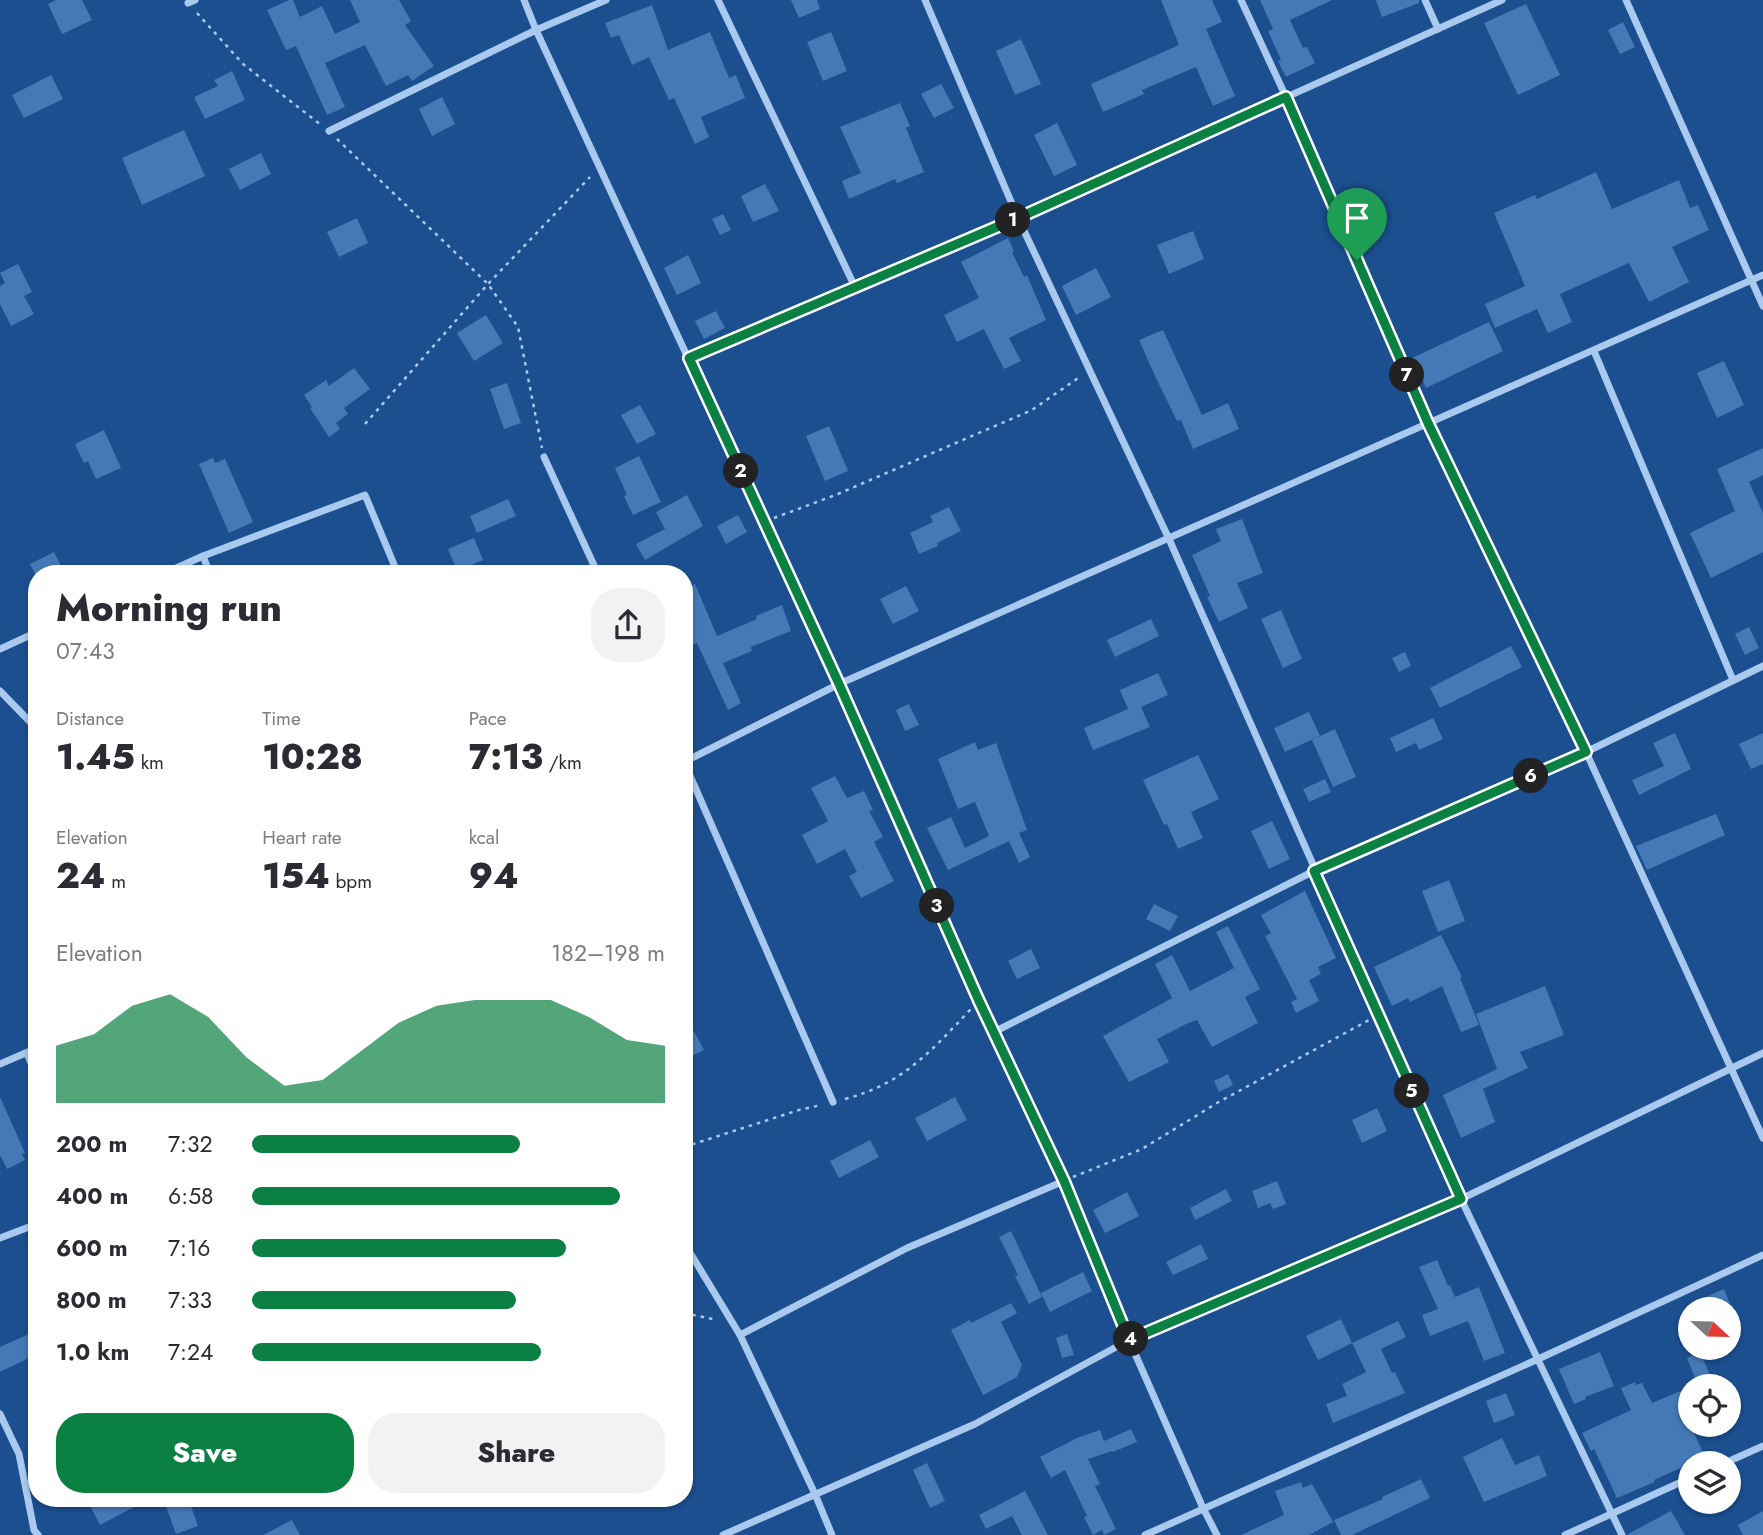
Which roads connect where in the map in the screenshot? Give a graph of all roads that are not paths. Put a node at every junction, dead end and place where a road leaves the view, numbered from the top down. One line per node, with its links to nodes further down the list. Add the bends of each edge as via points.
1 (524, 0): 10 (street)
2 (606, 0): 10 (street)
3 (718, 0): 16 (street)
4 (925, 0): 13 (street)
5 (1241, 0): 11 (street)
6 (1425, 0): 9 (street)
7 (1502, 0): 9 (street)
8 (1626, 0): 15 (street)
9 (1438, 29): 11 (street)
10 (536, 30): 12 (street); 19 (street)
11 (1286, 97): 13 (street); 20 (street)
12 (329, 131)
13 (1018, 218): 16 (street); 22 (street)
14 (1763, 275): 15 (street)
15 (1751, 281): 17 (street); 18 (street)
16 (855, 287): 19 (street)
17 (1763, 306)
18 (1594, 351): 20 (street); 31 (street)
19 (689, 358): 32 (street)
20 (1428, 423): 22 (street); 35 (street)
21 (544, 457): 27 (street)
22 (1168, 539): 32 (street); 38 (street)
23 (203, 556): 24 (street); 25 (street); 26 (street, via 365,495)
24 (183, 565)
25 (206, 565)
26 (394, 565)
27 (594, 565)
28 (28, 636): 29 (street)
29 (0, 649)
30 (1763, 666): 31 (street)
31 (1733, 680): 35 (street)
32 (839, 684): 36 (street); 39 (street)
33 (0, 691): 34 (street)
34 (28, 720)
35 (1586, 752): 38 (street); 43 (street)
36 (693, 757)
37 (693, 783): 44 (street)
38 (1314, 871): 39 (street); 47 (street)
39 (994, 1032): 46 (street)
40 (27, 1053): 42 (street)
41 (1763, 1053): 43 (street)
42 (0, 1065)
43 (1731, 1067): 45 (street); 47 (street)
44 (833, 1102)
45 (1763, 1138)
46 (1064, 1181): 52 (street, via 907,1248); 53 (street)
47 (1461, 1199): 53 (street); 54 (street)
48 (28, 1227): 49 (street)
49 (0, 1238)
50 (1763, 1255): 54 (street)
51 (693, 1258): 52 (street)
52 (740, 1335): 59 (street)
53 (1129, 1340): 59 (street, via 975,1424); 62 (street)
54 (1536, 1360): 62 (street); 63 (street)
55 (0, 1415): 60 (street, via 19,1454)
56 (1763, 1446): 57 (street)
57 (1741, 1456)
58 (1678, 1483): 63 (street)
59 (815, 1494): 65 (street); 66 (street)
60 (28, 1500)
61 (29, 1507): 64 (street)
62 (1203, 1508): 67 (street); 68 (street)
63 (1612, 1513): 69 (street); 70 (street)
64 (38, 1535)
65 (723, 1535)
66 (832, 1535)
67 (1145, 1535)
68 (1217, 1535)
69 (1565, 1535)
70 (1622, 1535)

